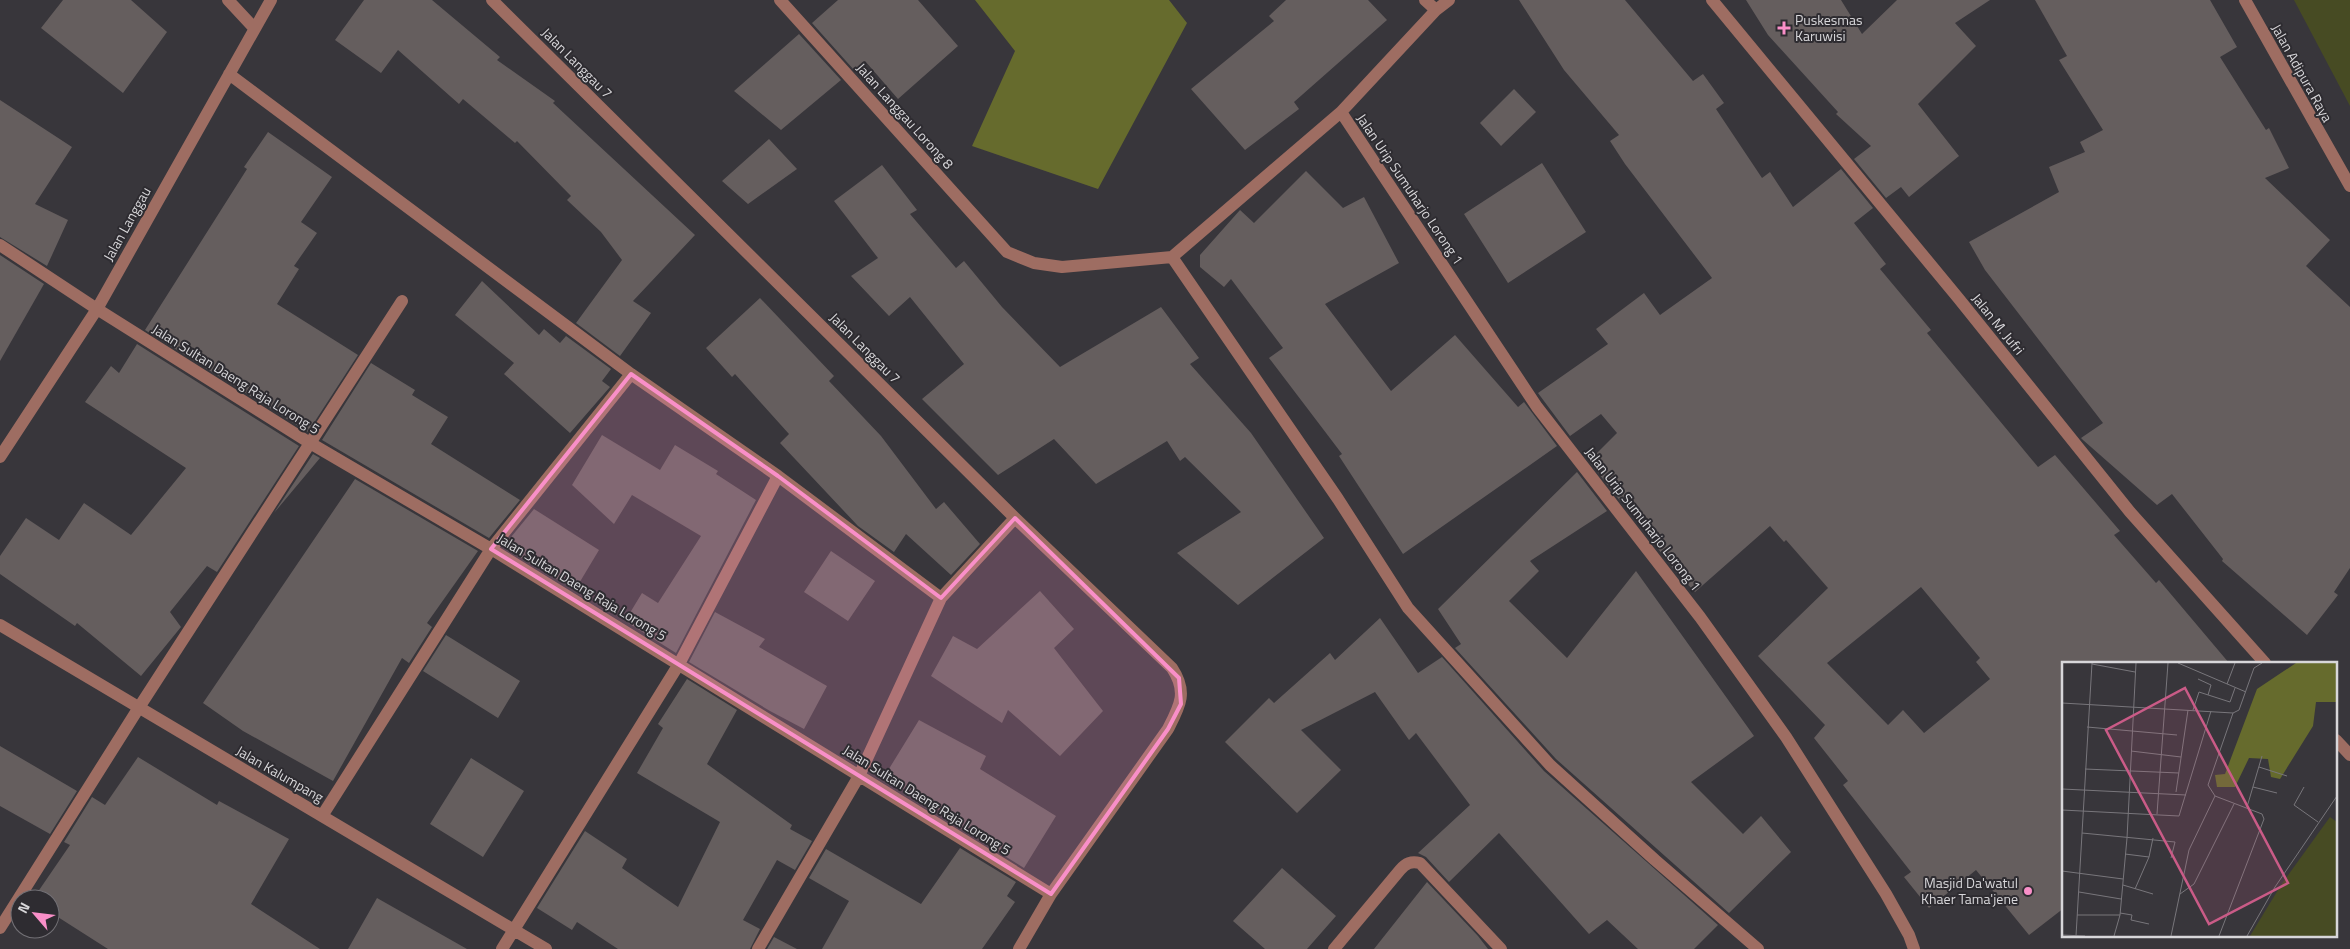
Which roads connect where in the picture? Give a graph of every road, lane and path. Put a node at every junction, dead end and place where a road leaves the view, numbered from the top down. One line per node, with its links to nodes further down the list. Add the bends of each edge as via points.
1 (228, 0): 10 (street)
2 (271, 0): 10 (street, Jalan Langgau)
3 (492, 0): 22 (street, Jalan Langgau 7)
4 (780, 0): 15 (street, Jalan Langgau Lorong 8, via 1007,252 1034,263 1062,267)
5 (1425, 0): 9 (street)
6 (1449, 0): 9 (street)
7 (1712, 0): 26 (street, Jalan M. Jufri, via 2130,512)
8 (2245, 0): 13 (street, Jalan Adipura Raya)
9 (1436, 10): 12 (street)
10 (254, 28): 11 (street, Jalan Langgau)
11 (229, 74): 17 (street, Jalan Langgau); 18 (street)
12 (1341, 112): 15 (street); 43 (street, Jalan Urip Sumuharjo Lorong 1, via 1537,407 1700,617 1786,737 1886,894)
13 (2350, 186)
14 (0, 246): 17 (street, Jalan Sultan Daeng Raja Lorong 5)
15 (1172, 257): 42 (street, via 1408,608 1550,765)
16 (402, 300): 19 (street)
17 (97, 309): 19 (street, Jalan Sultan Daeng Raja Lorong 5); 20 (street, Jalan Langgau)
18 (631, 374): 21 (street); 23 (street)
19 (310, 443): 23 (street, Jalan Sultan Daeng Raja Lorong 5); 28 (street)
20 (0, 457)
21 (778, 476): 24 (street); 27 (street)
22 (1015, 518): 24 (street); 33 (street, Jalan Langgau 7, via 1179,678 1181,704 1168,729)
23 (491, 549): 27 (street, Jalan Sultan Daeng Raja Lorong 5); 32 (street)
24 (941, 598): 31 (street)
25 (0, 625): 28 (street, Jalan Kalumpang)
26 (2264, 662)
27 (679, 664): 31 (street, Jalan Sultan Daeng Raja Lorong 5); 35 (street)
28 (138, 709): 32 (street, Jalan Kalumpang); 34 (street)
29 (2338, 742): 30 (street)
30 (2350, 755)
31 (859, 776): 33 (street, Jalan Sultan Daeng Raja Lorong 5); 38 (street)
32 (322, 816): 35 (street, Jalan Kalumpang)
33 (1051, 894): 39 (street, Jalan Langgau 7)
34 (0, 928)
35 (513, 930): 36 (street); 37 (street, Jalan Kalumpang)
36 (502, 949)
37 (546, 949)
38 (758, 949)
39 (1019, 949)
40 (1334, 949): 41 (street, via 1405,864 1413,862 1420,863)
41 (1501, 949)
42 (1758, 949)
43 (1914, 949)

